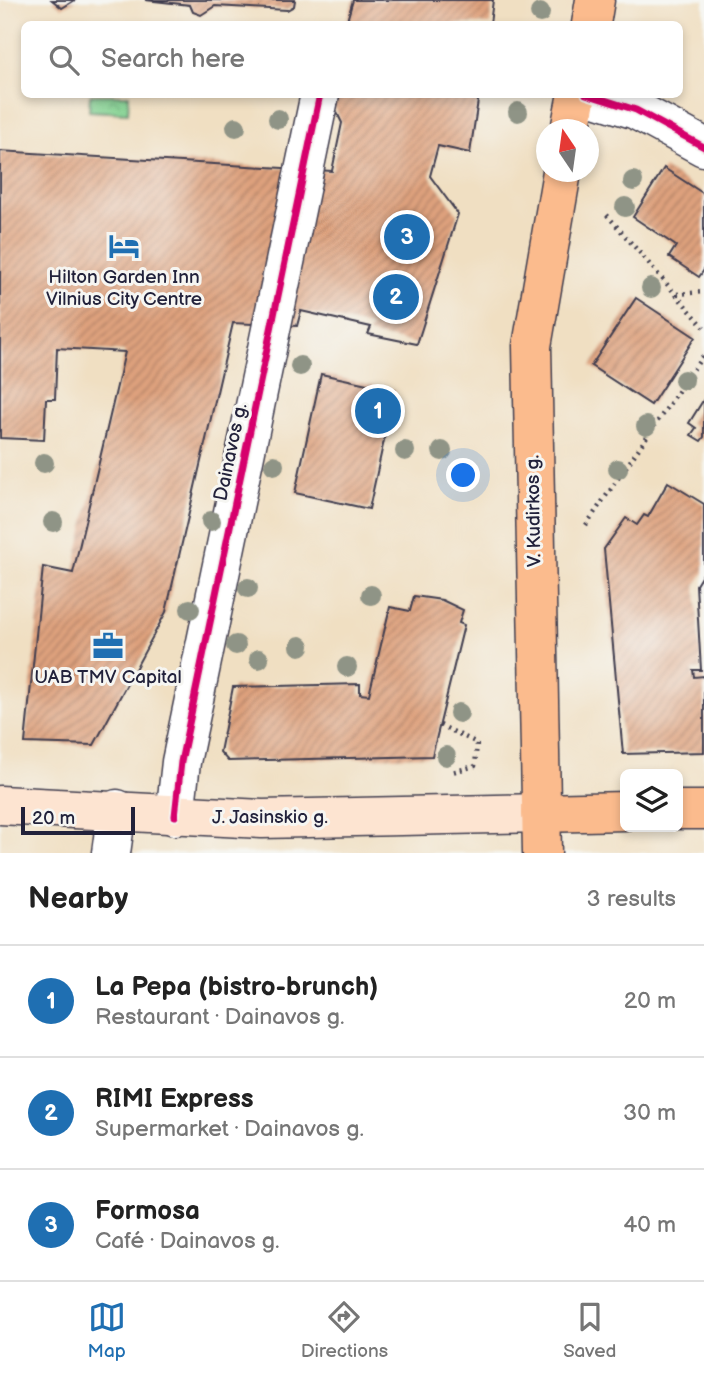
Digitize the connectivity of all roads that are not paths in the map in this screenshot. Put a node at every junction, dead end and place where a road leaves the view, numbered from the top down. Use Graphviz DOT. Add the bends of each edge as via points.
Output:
graph roads {
  1 [pos="595,0"];
  2 [pos="591,21"];
  3 [pos="319,98"];
  4 [pos="576,98"];
  5 [pos="598,98"];
  6 [pos="572,119"];
  7 [pos="704,147"];
  8 [pos="560,182"];
  9 [pos="0,805"];
  10 [pos="117,809"];
  11 [pos="683,810"];
  12 [pos="704,810"];
  13 [pos="620,811"];
  14 [pos="541,813"];
  15 [pos="175,816"];
  16 [pos="111,853"];
  17 [pos="542,853"];
  1 -- 2 [label="main road"];
  3 -- 15 [label="street, Dainavos g." via="181,762"];
  4 -- 6 [label="main road"];
  5 -- 7 [label="street" via="636,110"];
  8 -- 14 [label="main road, V. Kudirkos g." via="532,346"];
  9 -- 10 [label="main road, J. Jasinskio g."];
  10 -- 15 [label="main road, J. Jasinskio g."];
  10 -- 16 [label="street"];
  11 -- 12 [label="main road"];
  13 -- 14 [label="main road"];
  14 -- 15 [label="main road, J. Jasinskio g." via="262,819"];
  14 -- 17 [label="main road, V. Kudirkos g."];
}
